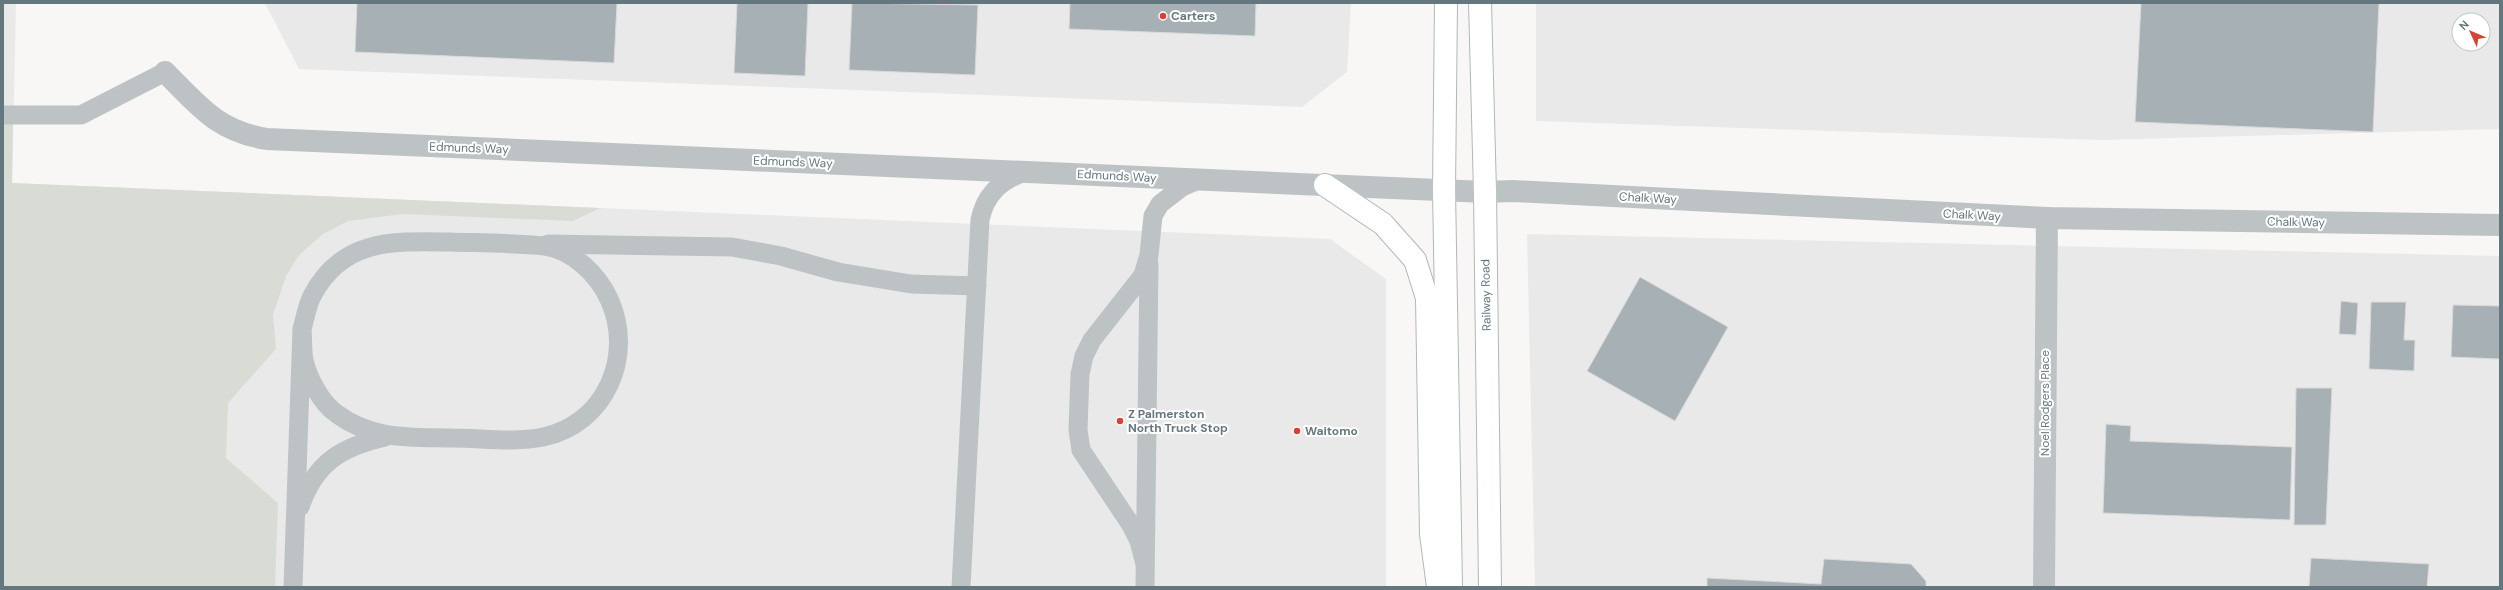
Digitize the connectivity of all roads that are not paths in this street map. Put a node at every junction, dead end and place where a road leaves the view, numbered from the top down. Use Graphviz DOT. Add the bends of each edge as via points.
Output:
graph roads {
  1 [pos="1446,3"];
  2 [pos="1480,3"];
  3 [pos="165,72"];
  4 [pos="3,115"];
  5 [pos="1027,172"];
  6 [pos="1198,180"];
  7 [pos="1325,185"];
  8 [pos="1444,190"];
  9 [pos="1485,192"];
  10 [pos="2047,218"];
  11 [pos="2500,225"];
  12 [pos="515,244"];
  13 [pos="1150,255"];
  14 [pos="977,286"];
  15 [pos="302,330"];
  16 [pos="391,436"];
  17 [pos="296,519"];
  18 [pos="1145,578"];
  19 [pos="293,587"];
  20 [pos="960,587"];
  21 [pos="1438,587"];
  22 [pos="1451,587"];
  23 [pos="1490,587"];
  24 [pos="2044,587"];
  1 -- 8 [label="main road"];
  2 -- 9 [label="main road, Railway Road"];
  3 -- 4 [label="lane" via="80,115"];
  3 -- 5 [label="street, Edmunds Way" via="218,122 235,132 267,139"];
  5 -- 6 [label="street, Edmunds Way"];
  5 -- 14 [label="lane" via="1010,177 998,186 982,209"];
  6 -- 7 [label="street, Edmunds Way"];
  6 -- 13 [label="lane" via="1182,187 1160,204 1153,216"];
  7 -- 8 [label="street, Edmunds Way"];
  7 -- 21 [label="main road" via="1383,224 1415,260 1427,298 1431,534"];
  8 -- 9 [label="street, Chalk Way"];
  8 -- 22 [label="main road"];
  9 -- 10 [label="street, Chalk Way" via="1513,191"];
  9 -- 23 [label="main road, Railway Road"];
  10 -- 11 [label="street, Chalk Way"];
  10 -- 24 [label="street, Noel Rodgers Place"];
  12 -- 14 [label="lane" via="732,247 781,256 838,272 911,284"];
  12 -- 15 [label="lane" via="393,241 360,250 332,269 312,297"];
  12 -- 16 [label="lane" via="549,247 561,252 579,261 603,285 617,316 620,350 612,380 596,406 572,426 543,437 513,439"];
  13 -- 18 [label="lane"];
  13 -- 18 [label="lane" via="1134,288 1092,340 1084,356 1080,374 1078,430 1081,450 1131,525 1139,542"];
  14 -- 20 [label="lane"];
  15 -- 16 [label="lane" via="304,360 316,389 335,413 360,429"];
  15 -- 17 [label="lane"];
  16 -- 17 [label="lane" via="357,443 328,461 307,487"];
  17 -- 19 [label="lane"];
}
